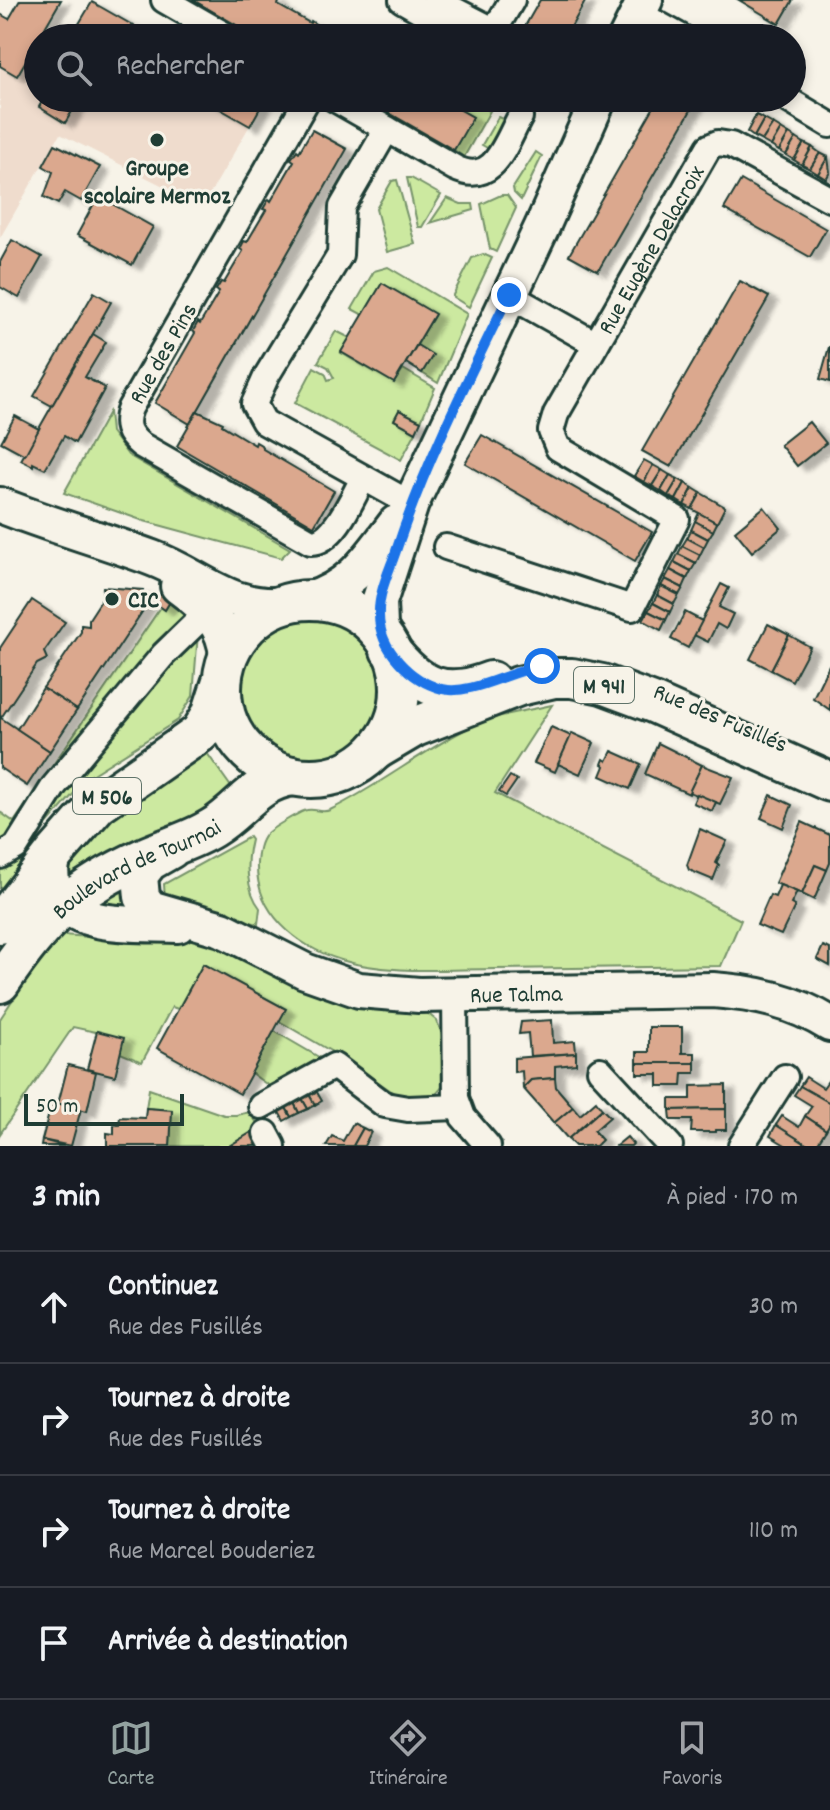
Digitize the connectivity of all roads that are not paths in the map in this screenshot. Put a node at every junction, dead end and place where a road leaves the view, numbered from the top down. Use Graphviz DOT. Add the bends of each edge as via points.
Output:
graph roads {
  1 [pos="164,0"];
  2 [pos="402,0"];
  3 [pos="435,0"];
  4 [pos="512,0"];
  5 [pos="206,24"];
  6 [pos="444,24"];
  7 [pos="475,24"];
  8 [pos="498,24"];
  9 [pos="806,111"];
  10 [pos="300,112"];
  11 [pos="357,112"];
  12 [pos="585,112"];
  13 [pos="520,117"];
  14 [pos="830,125"];
  15 [pos="387,129"];
  16 [pos="830,199"];
  17 [pos="509,295"];
  18 [pos="596,344"];
  19 [pos="363,478"];
  20 [pos="411,504"];
  21 [pos="0,505"];
  22 [pos="106,543"];
  23 [pos="446,547"];
  24 [pos="296,602"];
  25 [pos="199,620"];
  26 [pos="388,645"];
  27 [pos="224,671"];
  28 [pos="374,752"];
  29 [pos="830,764"];
  30 [pos="292,776"];
  31 [pos="830,782"];
  32 [pos="191,839"];
  33 [pos="55,853"];
  34 [pos="0,856"];
  35 [pos="63,904"];
  36 [pos="0,924"];
  37 [pos="211,926"];
  38 [pos="0,983"];
  39 [pos="455,995"];
  40 [pos="830,1024"];
  41 [pos="600,1070"];
  42 [pos="785,1077"];
  43 [pos="261,1106"];
  44 [pos="458,1107"];
  45 [pos="488,1146"];
  46 [pos="670,1146"];
  47 [pos="741,1146"];
  1 -- 5 [label="street"];
  2 -- 6 [label="street"];
  3 -- 7 [label="street"];
  4 -- 8 [label="street"];
  9 -- 14 [label="street"];
  10 -- 19 [label="street, Rue des Pins" via="130,408 126,425 141,445 311,542 331,534"];
  11 -- 15 [label="street"];
  12 -- 17 [label="main road"];
  13 -- 15 [label="street" via="495,164 471,174"];
  15 -- 19 [label="street" via="342,207 340,255 254,404 264,422"];
  16 -- 18 [label="street, Rue Eugène Delacroix" via="727,143 709,147"];
  17 -- 18 [label="street, Rue Eugène Delacroix"];
  17 -- 20 [label="main road"];
  18 -- 23 [label="street, Rue Eugène Delacroix" via="556,414 554,440 565,453 677,519 632,608"];
  19 -- 20 [label="street"];
  20 -- 24 [label="main road" via="347,582"];
  20 -- 26 [label="main road" via="379,602"];
  21 -- 22 [label="main road"];
  22 -- 24 [label="main road" via="157,560 233,600 262,606"];
  22 -- 27 [label="main road" via="151,567 205,608 223,632"];
  24 -- 26 [label="main road" via="352,610"];
  24 -- 27 [label="main road" via="267,612 246,628"];
  25 -- 34 [label="street" via="54,786 16,847"];
  26 -- 28 [label="main road" via="398,670 399,704"];
  26 -- 29 [label="main road, Rue des Fusillés / M 941" via="412,674 445,690 475,687 542,666 605,671"];
  27 -- 30 [label="main road" via="224,710 237,740 261,763"];
  27 -- 33 [label="main road, Boulevard de Tournai / M 506" via="200,733 109,794"];
  28 -- 30 [label="main road" via="336,775"];
  28 -- 31 [label="main road, Rue des Fusillés / M 941" via="415,727 519,686 572,678 653,703"];
  30 -- 32 [label="main road, Boulevard de Tournai" via="262,786 221,823"];
  32 -- 35 [label="main road, Boulevard de Tournai" via="124,867"];
  32 -- 37 [label="main road, Rue Talma" via="146,866 139,888 150,908"];
  33 -- 35 [label="main road" via="51,875"];
  33 -- 36 [label="main road, Boulevard de Tournai / M 506"];
  35 -- 37 [label="main road, Rue Talma" via="89,919"];
  35 -- 38 [label="main road, Boulevard de Tournai"];
  37 -- 39 [label="main road, Rue Talma" via="359,990"];
  39 -- 40 [label="main road, Rue Talma" via="739,992 784,1002"];
  39 -- 44 [label="street"];
  41 -- 46 [label="street"];
  42 -- 47 [label="street"];
  43 -- 44 [label="street" via="334,1066 385,1105"];
  44 -- 45 [label="street"];
}
